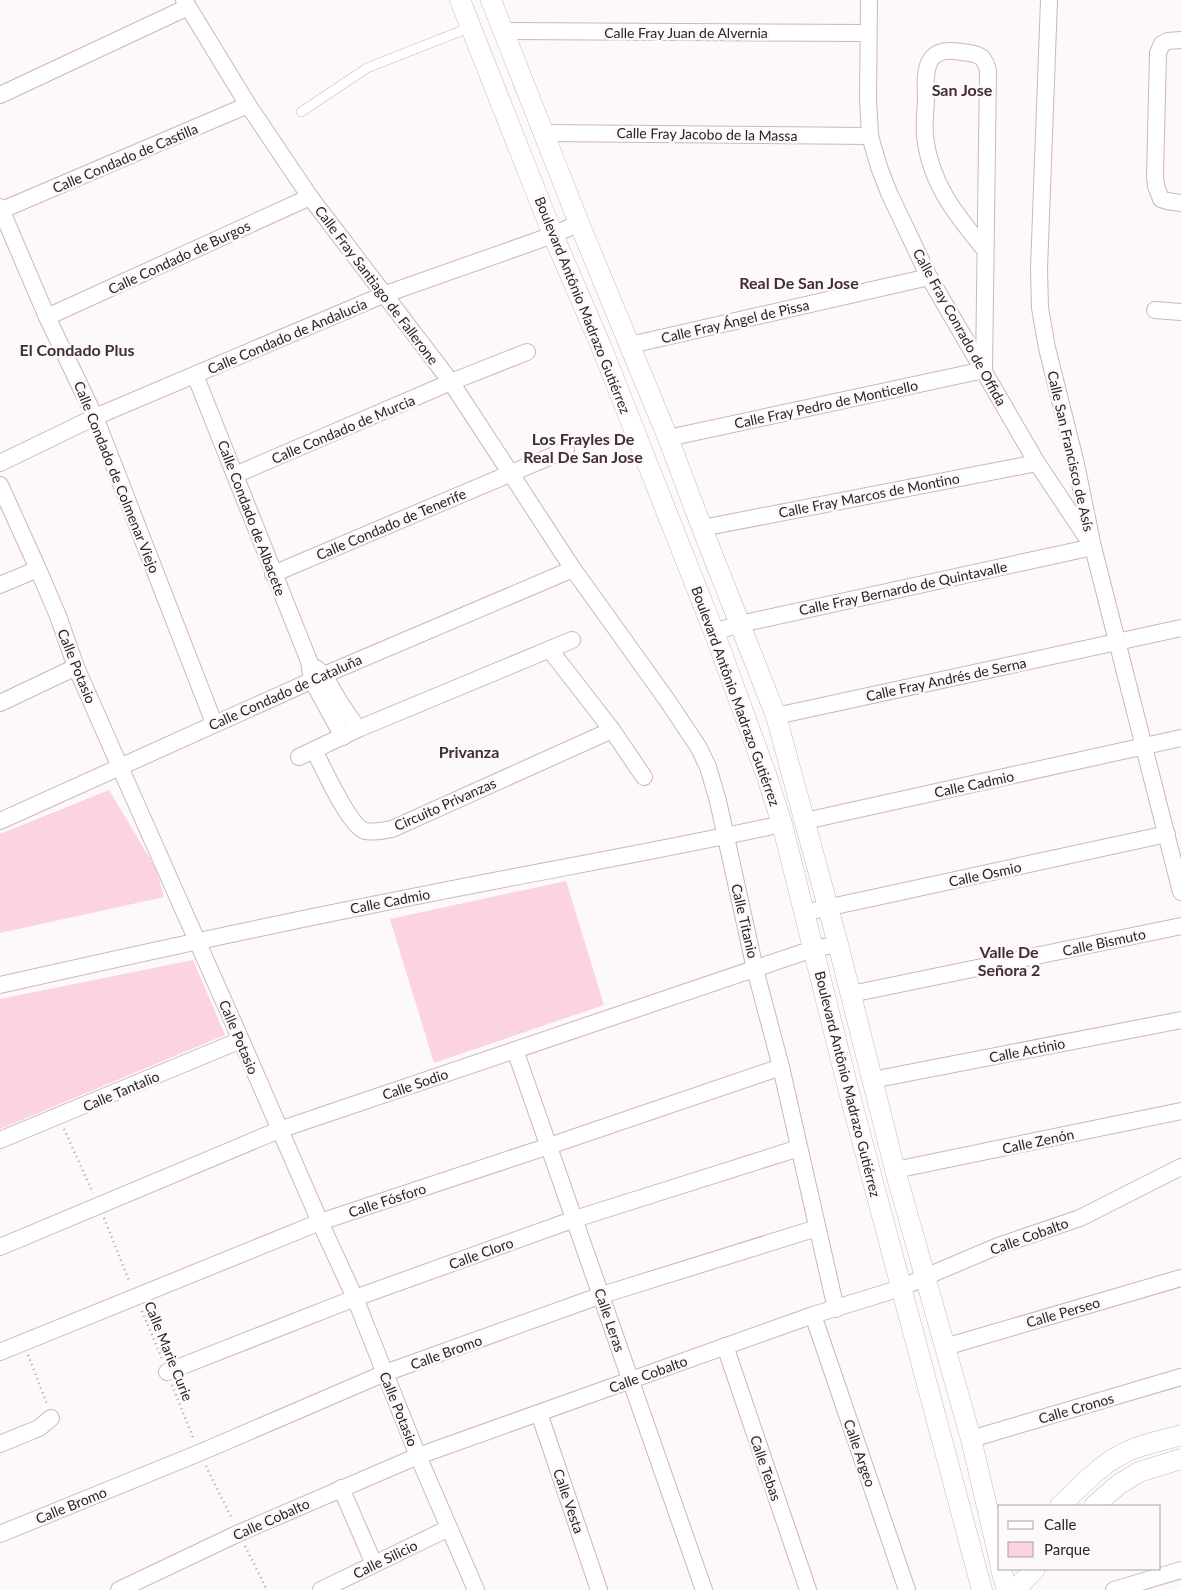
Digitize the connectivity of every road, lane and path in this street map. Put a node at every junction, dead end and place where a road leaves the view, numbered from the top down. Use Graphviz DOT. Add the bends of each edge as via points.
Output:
graph roads {
  1 [pos="460,0"];
  2 [pos="491,0"];
  3 [pos="869,0"];
  4 [pos="1050,0"];
  5 [pos="186,4"];
  6 [pos="471,27"];
  7 [pos="503,31"];
  8 [pos="868,33"];
  9 [pos="1181,40"];
  10 [pos="0,95"];
  11 [pos="248,105"];
  12 [pos="301,112"];
  13 [pos="543,132"];
  14 [pos="870,136"];
  15 [pos="310,197"];
  16 [pos="1181,202"];
  17 [pos="1,208"];
  18 [pos="579,223"];
  19 [pos="553,234"];
  20 [pos="985,250"];
  21 [pos="929,277"];
  22 [pos="383,295"];
  23 [pos="1155,310"];
  24 [pos="1181,312"];
  25 [pos="48,317"];
  26 [pos="630,345"];
  27 [pos="526,352"];
  28 [pos="984,370"];
  29 [pos="195,375"];
  30 [pos="451,382"];
  31 [pos="95,417"];
  32 [pos="668,438"];
  33 [pos="566,450"];
  34 [pos="0,463"];
  35 [pos="1037,463"];
  36 [pos="510,474"];
  37 [pos="235,475"];
  38 [pos="0,485"];
  39 [pos="702,528"];
  40 [pos="1093,546"];
  41 [pos="38,569"];
  42 [pos="573,569"];
  43 [pos="273,574"];
  44 [pos="0,585"];
  45 [pos="740,624"];
  46 [pos="1181,628"];
  47 [pos="714,632"];
  48 [pos="572,640"];
  49 [pos="1117,642"];
  50 [pos="550,650"];
  51 [pos="76,668"];
  52 [pos="318,677"];
  53 [pos="0,703"];
  54 [pos="776,716"];
  55 [pos="214,723"];
  56 [pos="358,729"];
  57 [pos="612,730"];
  58 [pos="342,737"];
  59 [pos="1181,738"];
  60 [pos="1144,747"];
  61 [pos="314,750"];
  62 [pos="299,757"];
  63 [pos="120,767"];
  64 [pos="644,777"];
  65 [pos="0,821"];
  66 [pos="805,822"];
  67 [pos="782,824"];
  68 [pos="1167,834"];
  69 [pos="726,836"];
  70 [pos="1181,892"];
  71 [pos="827,908"];
  72 [pos="803,913"];
  73 [pos="1181,926"];
  74 [pos="197,941"];
  75 [pos="838,944"];
  76 [pos="813,949"];
  77 [pos="755,969"];
  78 [pos="0,984"];
  79 [pos="851,994"];
  80 [pos="1181,1020"];
  81 [pos="241,1040"];
  82 [pos="515,1050"];
  83 [pos="781,1067"];
  84 [pos="872,1080"];
  85 [pos="1181,1111"];
  86 [pos="59,1116"];
  87 [pos="279,1130"];
  88 [pos="0,1140"];
  89 [pos="549,1146"];
  90 [pos="799,1148"];
  91 [pos="1181,1167"];
  92 [pos="895,1170"];
  93 [pos="98,1206"];
  94 [pos="575,1219"];
  95 [pos="320,1222"];
  96 [pos="817,1228"];
  97 [pos="0,1247"];
  98 [pos="924,1277"];
  99 [pos="1181,1278"];
  100 [pos="901,1288"];
  101 [pos="602,1295"];
  102 [pos="136,1297"];
  103 [pos="355,1298"];
  104 [pos="836,1309"];
  105 [pos="813,1315"];
  106 [pos="22,1342"];
  107 [pos="725,1346"];
  108 [pos="946,1347"];
  109 [pos="0,1352"];
  110 [pos="167,1372"];
  111 [pos="384,1374"];
  112 [pos="1181,1377"];
  113 [pos="631,1381"];
  114 [pos="539,1413"];
  115 [pos="51,1418"];
  116 [pos="1181,1435"];
  117 [pos="971,1439"];
  118 [pos="0,1444"];
  119 [pos="199,1453"];
  120 [pos="418,1456"];
  121 [pos="1181,1459"];
  122 [pos="341,1488"];
  123 [pos="1061,1505"];
  124 [pos="1095,1505"];
  125 [pos="449,1528"];
  126 [pos="239,1533"];
  127 [pos="0,1534"];
  128 [pos="998,1554"];
  129 [pos="374,1564"];
  130 [pos="999,1570"];
  131 [pos="1002,1570"];
  132 [pos="1034,1570"];
  133 [pos="1181,1570"];
  134 [pos="980,1589"];
  135 [pos="119,1590"];
  136 [pos="267,1590"];
  137 [pos="321,1590"];
  138 [pos="476,1590"];
  139 [pos="599,1590"];
  140 [pos="704,1590"];
  141 [pos="808,1590"];
  142 [pos="907,1590"];
  143 [pos="1007,1590"];
  144 [pos="1016,1590"];
  145 [pos="1114,1590"];
  1 -- 6 [label="street, Boulevard Antônio Madrazo Gutiérrez"];
  2 -- 7 [label="street, Boulevard Antônio Madrazo Gutiérrez"];
  3 -- 8 [label="street, Calle Fray Conrado de Offida"];
  4 -- 40 [label="street, Calle San Francisco de Asís" via="1040,308"];
  5 -- 10 [label="street"];
  5 -- 11 [label="street, Calle Fray Santiago de Fallerone"];
  6 -- 12 [label="lane" via="367,68"];
  6 -- 19 [label="street, Boulevard Antônio Madrazo Gutiérrez"];
  7 -- 8 [label="street, Calle Fray Juan de Alvernia"];
  7 -- 13 [label="street, Boulevard Antônio Madrazo Gutiérrez"];
  8 -- 14 [label="street, Calle Fray Conrado de Offida"];
  9 -- 16 [label="street" via="1162,44 1158,53 1155,176 1161,199"];
  11 -- 15 [label="street, Calle Fray Santiago de Fallerone"];
  11 -- 17 [label="street, Calle Condado de Castilla"];
  13 -- 14 [label="street, Calle Fray Jacobo de la Massa"];
  13 -- 18 [label="street, Boulevard Antônio Madrazo Gutiérrez"];
  14 -- 21 [label="street, Calle Fray Conrado de Offida" via="889,193"];
  15 -- 22 [label="street, Calle Fray Santiago de Fallerone"];
  15 -- 25 [label="street, Calle Condado de Burgos"];
  17 -- 25 [label="street, Calle Condado de Colmenar Viejo"];
  18 -- 19 [label="street, Calle Condado de Andalucía"];
  18 -- 26 [label="street, Boulevard Antônio Madrazo Gutiérrez"];
  19 -- 22 [label="street, Calle Condado de Andalucía"];
  19 -- 47 [label="street, Boulevard Antônio Madrazo Gutiérrez"];
  20 -- 20 [label="street" via="988,70 975,53 951,50 934,55 928,64 927,148 941,190"];
  20 -- 28 [label="street"];
  21 -- 26 [label="street, Calle Fray Ángel de Pissa"];
  21 -- 28 [label="street, Calle Fray Conrado de Offida"];
  22 -- 29 [label="street, Calle Condado de Andalucía"];
  22 -- 30 [label="street, Calle Fray Santiago de Fallerone"];
  23 -- 24 [label="street"];
  25 -- 31 [label="street, Calle Condado de Colmenar Viejo"];
  26 -- 32 [label="street, Boulevard Antônio Madrazo Gutiérrez"];
  27 -- 30 [label="street, Calle Condado de Murcia"];
  28 -- 32 [label="street, Calle Fray Pedro de Monticello"];
  28 -- 35 [label="street, Calle Fray Conrado de Offida"];
  29 -- 31 [label="street, Calle Condado de Andalucía"];
  29 -- 37 [label="street, Calle Condado de Albacete"];
  30 -- 36 [label="street, Calle Fray Santiago de Fallerone"];
  30 -- 37 [label="street, Calle Condado de Murcia"];
  31 -- 34 [label="street, Calle Condado de Andalucía"];
  31 -- 55 [label="street, Calle Condado de Colmenar Viejo"];
  32 -- 39 [label="street, Boulevard Antônio Madrazo Gutiérrez"];
  33 -- 36 [label="street, Calle Condado de Tenerife"];
  35 -- 39 [label="street, Calle Fray Marcos de Montino"];
  35 -- 40 [label="street, Calle Fray Conrado de Offida"];
  36 -- 42 [label="street, Calle Fray Santiago de Fallerone"];
  36 -- 43 [label="street, Calle Condado de Tenerife"];
  37 -- 43 [label="street, Calle Condado de Albacete"];
  38 -- 41 [label="street, Calle Potasio"];
  39 -- 45 [label="street, Boulevard Antônio Madrazo Gutiérrez"];
  40 -- 45 [label="street, Calle Fray Bernardo de Quintavalle"];
  40 -- 49 [label="street, Calle San Francisco de Asís"];
  41 -- 44 [label="street"];
  41 -- 51 [label="street, Calle Potasio"];
  42 -- 52 [label="street, Calle Condado de Cataluña"];
  42 -- 69 [label="street, Calle Titanio" via="699,748 708,767"];
  43 -- 52 [label="street, Calle Condado de Albacete" via="308,662"];
  45 -- 47 [label="street, Calle Fray Bernardo de Quintavalle"];
  45 -- 54 [label="street, Boulevard Antônio Madrazo Gutiérrez"];
  46 -- 49 [label="street, Calle Fray Andrés de Serna"];
  47 -- 67 [label="street, Boulevard Antônio Madrazo Gutiérrez" via="754,736"];
  48 -- 50 [label="street"];
  49 -- 54 [label="street, Calle Fray Andrés de Serna"];
  49 -- 60 [label="street, Calle San Francisco de Asís"];
  50 -- 56 [label="street"];
  50 -- 57 [label="street"];
  51 -- 53 [label="street"];
  51 -- 63 [label="street, Calle Potasio"];
  52 -- 55 [label="street, Calle Condado de Cataluña"];
  52 -- 56 [label="street"];
  52 -- 58 [label="street"];
  54 -- 66 [label="street, Boulevard Antônio Madrazo Gutiérrez"];
  55 -- 63 [label="street, Calle Condado de Cataluña"];
  56 -- 58 [label="street"];
  57 -- 61 [label="street, Circuito Privanzas" via="392,828 372,832 364,831 353,821"];
  57 -- 64 [label="street"];
  58 -- 61 [label="street"];
  59 -- 60 [label="street, Calle Cadmio"];
  60 -- 66 [label="street, Calle Cadmio"];
  60 -- 68 [label="street, Calle San Francisco de Asís"];
  61 -- 62 [label="street"];
  63 -- 65 [label="street, Calle Condado de Cataluña"];
  63 -- 74 [label="street, Calle Potasio"];
  66 -- 71 [label="street, Boulevard Antônio Madrazo Gutiérrez"];
  67 -- 69 [label="street, Calle Cadmio"];
  67 -- 72 [label="street, Boulevard Antônio Madrazo Gutiérrez"];
  68 -- 70 [label="street, Calle San Francisco de Asís"];
  68 -- 71 [label="street, Calle Osmio"];
  69 -- 74 [label="street, Calle Cadmio"];
  69 -- 77 [label="street, Calle Titanio"];
  71 -- 72 [label="street, Calle Osmio"];
  71 -- 75 [label="street, Boulevard Antônio Madrazo Gutiérrez"];
  72 -- 76 [label="street, Boulevard Antônio Madrazo Gutiérrez"];
  73 -- 79 [label="street, Calle Bismuto"];
  74 -- 78 [label="street, Calle Cadmio"];
  74 -- 81 [label="street, Calle Potasio"];
  75 -- 76 [label="street, Calle Sodio"];
  75 -- 79 [label="street, Boulevard Antônio Madrazo Gutiérrez"];
  76 -- 77 [label="street, Calle Sodio"];
  76 -- 100 [label="street, Boulevard Antônio Madrazo Gutiérrez"];
  77 -- 82 [label="street, Calle Sodio"];
  77 -- 83 [label="street, Calle Titanio"];
  79 -- 84 [label="street, Boulevard Antônio Madrazo Gutiérrez"];
  80 -- 84 [label="street, Calle Actinio"];
  81 -- 86 [label="street, Calle Tantalio"];
  81 -- 87 [label="street, Calle Potasio"];
  82 -- 87 [label="street, Calle Sodio"];
  82 -- 89 [label="street, Calle Leras"];
  83 -- 89 [label="street, Calle Fósforo"];
  83 -- 90 [label="street, Calle Titanio"];
  84 -- 92 [label="street, Boulevard Antônio Madrazo Gutiérrez"];
  85 -- 92 [label="street, Calle Zenón"];
  86 -- 88 [label="street, Calle Tantalio"];
  86 -- 93 [label="path, Calle Marie Curie"];
  87 -- 93 [label="street, Calle Sodio"];
  87 -- 95 [label="street, Calle Potasio"];
  89 -- 94 [label="street, Calle Leras"];
  89 -- 95 [label="street, Calle Fósforo"];
  90 -- 94 [label="street, Calle Cloro"];
  90 -- 96 [label="street, Calle Titanio"];
  91 -- 98 [label="street, Calle Cobalto" via="1080,1218 998,1246"];
  92 -- 98 [label="street, Boulevard Antônio Madrazo Gutiérrez"];
  93 -- 97 [label="street, Calle Sodio"];
  93 -- 102 [label="path, Calle Marie Curie"];
  94 -- 101 [label="street, Calle Leras"];
  94 -- 103 [label="street, Calle Cloro"];
  95 -- 102 [label="street, Calle Fósforo"];
  95 -- 103 [label="street, Calle Potasio"];
  96 -- 101 [label="street, Calle Bromo"];
  96 -- 104 [label="street, Calle Titanio"];
  98 -- 100 [label="street, Calle Cobalto"];
  98 -- 108 [label="street, Boulevard Antônio Madrazo Gutiérrez"];
  99 -- 108 [label="street, Calle Perseo"];
  100 -- 104 [label="street, Calle Cobalto"];
  100 -- 134 [label="street, Boulevard Antônio Madrazo Gutiérrez"];
  101 -- 111 [label="street, Calle Bromo"];
  101 -- 113 [label="street, Calle Leras"];
  102 -- 106 [label="street, Calle Fósforo"];
  102 -- 110 [label="path, Calle Marie Curie"];
  103 -- 110 [label="street, Calle Cloro"];
  103 -- 111 [label="street, Calle Potasio"];
  104 -- 105 [label="street, Calle Cobalto"];
  105 -- 107 [label="street, Calle Cobalto"];
  105 -- 142 [label="street, Calle Argeo"];
  106 -- 109 [label="street, Calle Fósforo"];
  106 -- 115 [label="path"];
  107 -- 113 [label="street, Calle Cobalto"];
  107 -- 141 [label="street, Calle Tebas"];
  108 -- 117 [label="street, Boulevard Antônio Madrazo Gutiérrez"];
  110 -- 119 [label="path, Calle Marie Curie"];
  111 -- 119 [label="street, Calle Bromo"];
  111 -- 120 [label="street, Calle Potasio"];
  112 -- 117 [label="street, Calle Cronos"];
  113 -- 114 [label="street, Calle Cobalto"];
  113 -- 140 [label="street, Calle Leras"];
  114 -- 120 [label="street, Calle Cobalto"];
  114 -- 139 [label="street, Calle Vesta"];
  115 -- 118 [label="street" via="39,1428"];
  116 -- 123 [label="street" via="1132,1450 1110,1461"];
  117 -- 128 [label="street, Boulevard Antônio Madrazo Gutiérrez"];
  119 -- 126 [label="path, Calle Marie Curie"];
  119 -- 127 [label="street, Calle Bromo"];
  120 -- 122 [label="street, Calle Cobalto"];
  120 -- 125 [label="street, Calle Potasio"];
  121 -- 124 [label="street" via="1139,1472"];
  122 -- 126 [label="street, Calle Cobalto"];
  122 -- 129 [label="street"];
  125 -- 129 [label="street, Calle Silicio"];
  125 -- 138 [label="street, Calle Potasio"];
  126 -- 135 [label="street, Calle Cobalto"];
  126 -- 136 [label="path, Calle Marie Curie"];
  129 -- 137 [label="street, Calle Silicio"];
  130 -- 134 [label="street"];
  131 -- 143 [label="street"];
  132 -- 144 [label="street"];
  133 -- 145 [label="street"];
}
